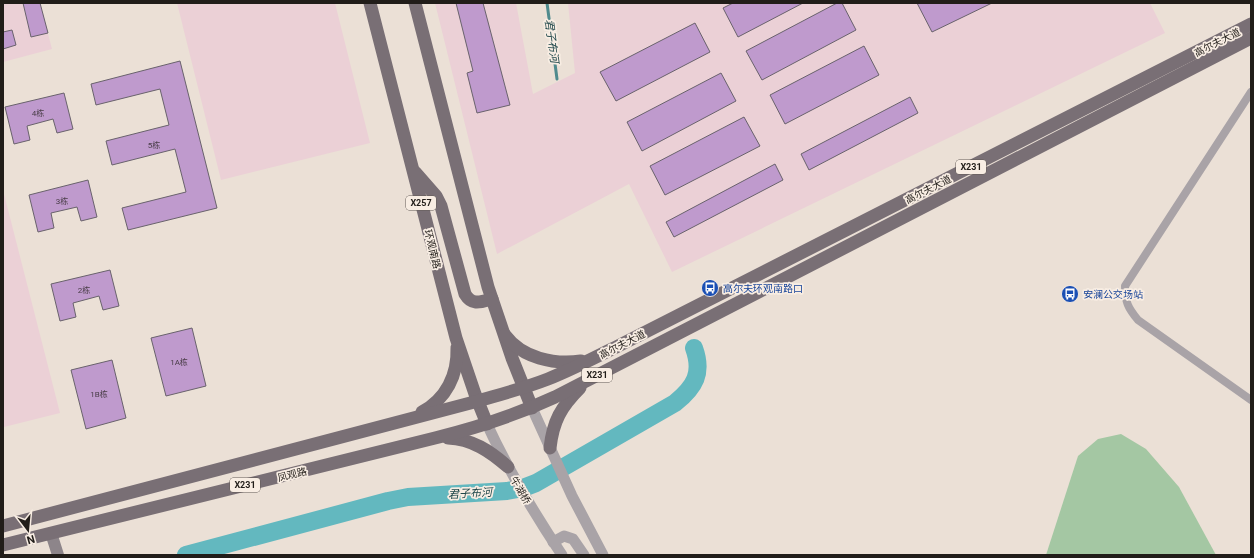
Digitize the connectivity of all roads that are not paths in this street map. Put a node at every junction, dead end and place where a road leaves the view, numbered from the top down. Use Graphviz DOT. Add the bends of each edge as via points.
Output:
graph roads {
  1 [pos="370,3"];
  2 [pos="415,3"];
  3 [pos="1251,24"];
  4 [pos="1251,38"];
  5 [pos="1251,92"];
  6 [pos="413,170"];
  7 [pos="492,299"];
  8 [pos="501,330"];
  9 [pos="456,338"];
  10 [pos="591,360"];
  11 [pos="600,374"];
  12 [pos="524,388"];
  13 [pos="1251,400"];
  14 [pos="478,401"];
  15 [pos="532,408"];
  16 [pos="404,420"];
  17 [pos="487,424"];
  18 [pos="435,438"];
  19 [pos="550,448"];
  20 [pos="508,467"];
  21 [pos="3,526"];
  22 [pos="51,533"];
  23 [pos="553,542"];
  24 [pos="3,545"];
  25 [pos="58,555"];
  26 [pos="562,555"];
  27 [pos="584,555"];
  28 [pos="603,555"];
  1 -- 6 [label="main road, 环观南路 / X257"];
  2 -- 7 [label="main road"];
  3 -- 10 [label="main road, 高尔夫大道 / X231"];
  4 -- 11 [label="main road, 高尔夫大道 / X231"];
  5 -- 13 [label="street" via="1125,286 1129,308 1138,320"];
  6 -- 7 [label="main road" via="436,196 441,206 468,300 479,303"];
  6 -- 9 [label="main road, 环观南路 / X257"];
  7 -- 8 [label="main road"];
  8 -- 10 [label="main road" via="517,348 539,358 565,363"];
  8 -- 12 [label="main road"];
  9 -- 14 [label="main road, 环观南路 / X257"];
  9 -- 16 [label="main road" via="455,371 445,393 426,410"];
  10 -- 12 [label="main road, 高尔夫大道 / X231"];
  11 -- 15 [label="main road, 高尔夫大道 / X231"];
  11 -- 19 [label="main road" via="584,384 561,409"];
  12 -- 14 [label="main road, X231"];
  12 -- 15 [label="main road"];
  14 -- 16 [label="main road, X231"];
  14 -- 17 [label="main road, 环观南路 / X257"];
  15 -- 17 [label="main road, 凤观路 / X231"];
  15 -- 19 [label="street"];
  16 -- 21 [label="main road, X231"];
  17 -- 18 [label="main road, 凤观路 / X231"];
  17 -- 20 [label="street, 环观南路"];
  18 -- 20 [label="main road" via="464,440 476,444"];
  18 -- 22 [label="main road, 凤观路 / X231"];
  19 -- 28 [label="street"];
  20 -- 23 [label="street, 牛湖桥"];
  22 -- 24 [label="main road, 凤观路 / X231"];
  22 -- 25 [label="main road"];
  23 -- 26 [label="street"];
  23 -- 27 [label="street" via="564,536 573,539"];
}
